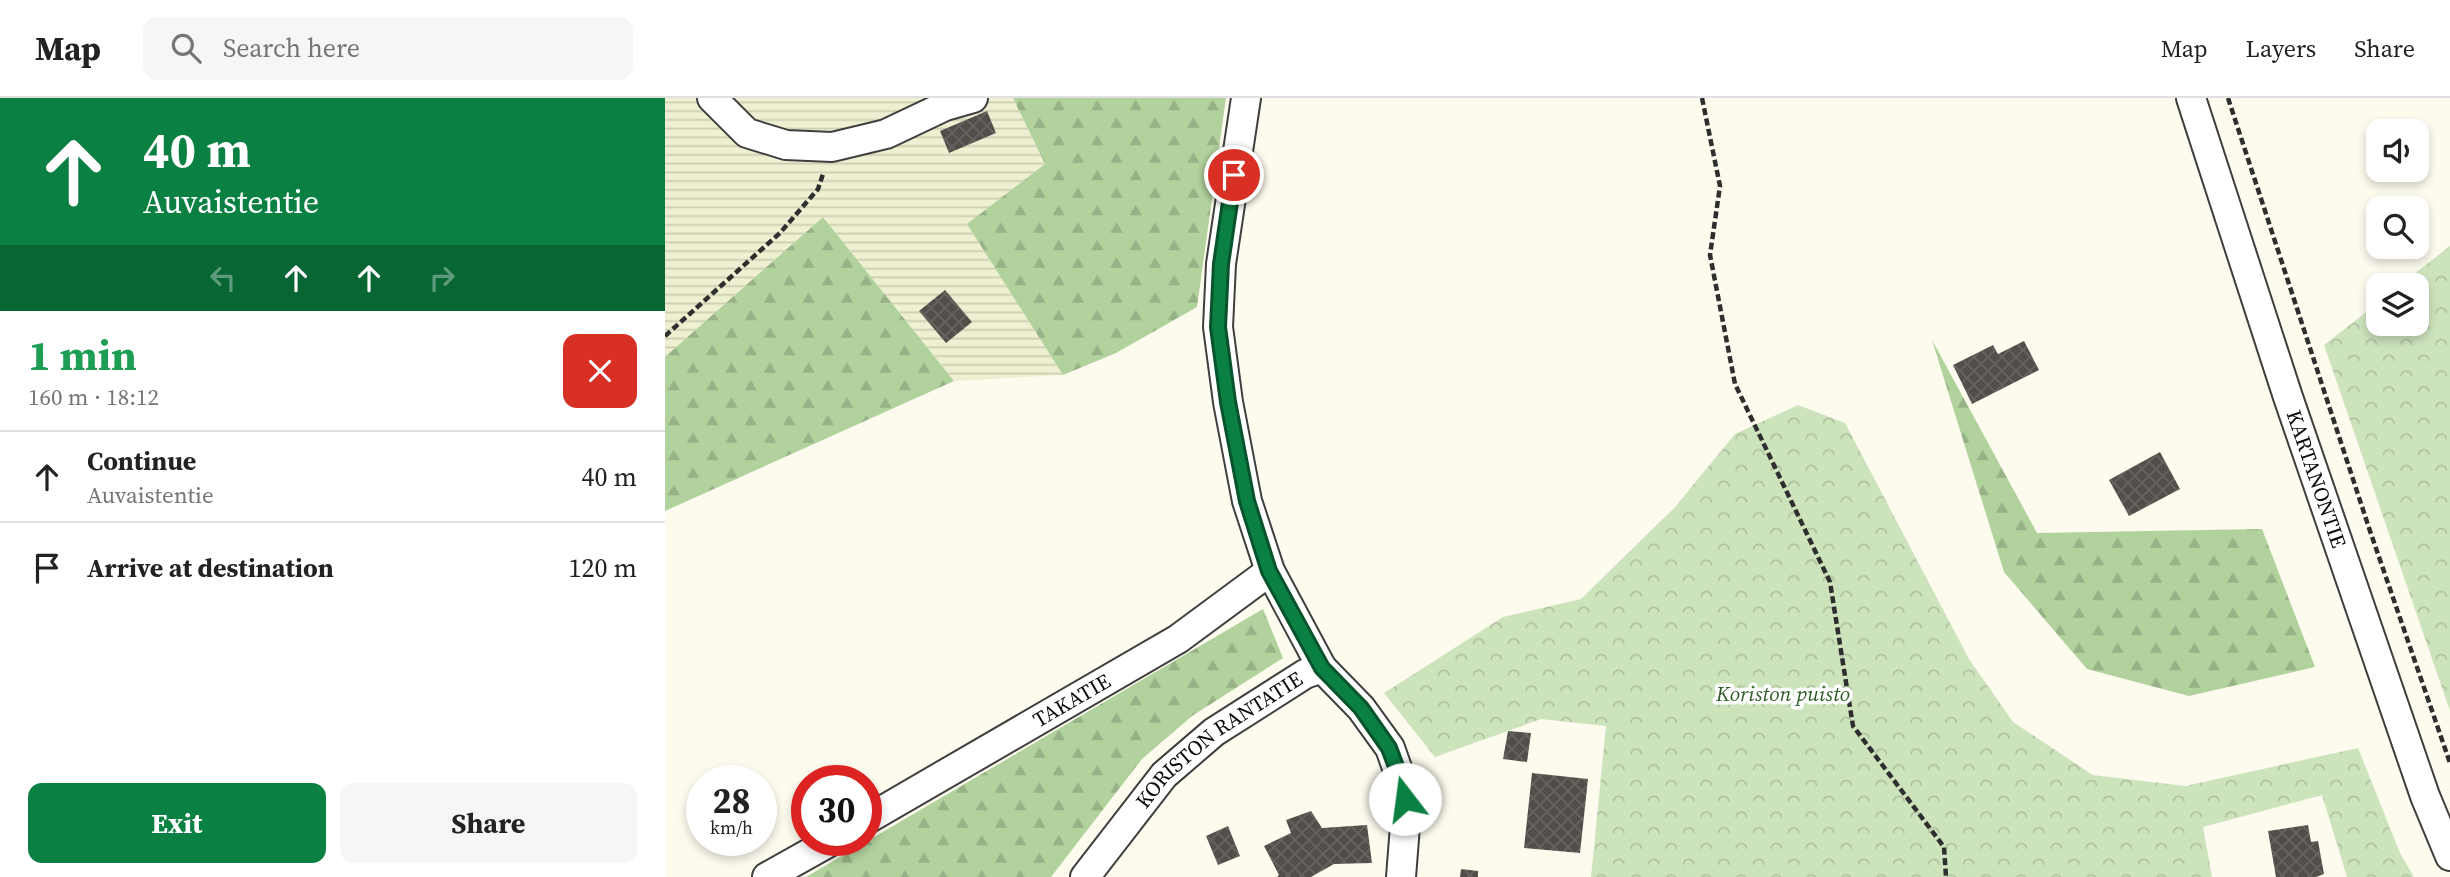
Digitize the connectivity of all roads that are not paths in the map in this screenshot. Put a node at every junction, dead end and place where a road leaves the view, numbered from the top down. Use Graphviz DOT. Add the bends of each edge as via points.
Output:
graph roads {
  1 [pos="712,98"];
  2 [pos="973,98"];
  3 [pos="1246,98"];
  4 [pos="2191,98"];
  5 [pos="1269,571"];
  6 [pos="1322,668"];
  7 [pos="882,811"];
  8 [pos="804,856"];
  9 [pos="2450,856"];
  10 [pos="767,877"];
  11 [pos="1085,877"];
  12 [pos="1401,877"];
  1 -- 2 [label="street" via="747,133 786,145 832,147 885,134"];
  3 -- 5 [label="street" via="1221,264 1218,327 1247,501"];
  4 -- 9 [label="street, KARTANONTIE" via="2306,449 2425,796"];
  5 -- 6 [label="street"];
  5 -- 7 [label="street, TAKATIE" via="1178,639"];
  6 -- 11 [label="street, KORISTON RANTATIE" via="1305,674 1214,732 1164,775"];
  6 -- 12 [label="street, KORISTON RANTATIE" via="1361,708 1394,760 1406,813"];
  8 -- 10 [label="street"];
}
